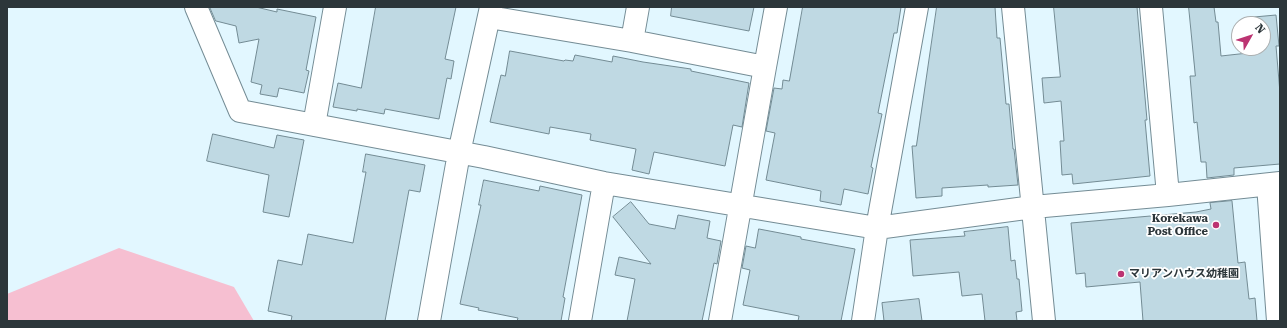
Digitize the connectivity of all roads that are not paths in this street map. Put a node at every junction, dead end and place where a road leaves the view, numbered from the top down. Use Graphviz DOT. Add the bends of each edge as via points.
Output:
graph roads {
  1 [pos="196,7"];
  2 [pos="335,7"];
  3 [pos="638,7"];
  4 [pos="776,7"];
  5 [pos="917,7"];
  6 [pos="1013,7"];
  7 [pos="1151,7"];
  8 [pos="490,12"];
  9 [pos="632,41"];
  10 [pos="764,67"];
  11 [pos="314,125"];
  12 [pos="459,153"];
  13 [pos="604,183"];
  14 [pos="1274,184"];
  15 [pos="1168,195"];
  16 [pos="741,206"];
  17 [pos="1033,207"];
  18 [pos="877,228"];
  19 [pos="429,321"];
  20 [pos="580,321"];
  21 [pos="720,321"];
  22 [pos="863,321"];
  23 [pos="1044,321"];
  24 [pos="1278,321"];
  1 -- 11 [label="street" via="240,111"];
  2 -- 11 [label="street"];
  3 -- 9 [label="street"];
  4 -- 10 [label="street"];
  5 -- 18 [label="street"];
  6 -- 17 [label="street"];
  7 -- 15 [label="street"];
  8 -- 9 [label="street"];
  8 -- 12 [label="street"];
  9 -- 10 [label="street"];
  10 -- 16 [label="street"];
  11 -- 12 [label="street"];
  12 -- 13 [label="street"];
  12 -- 19 [label="street"];
  13 -- 16 [label="street"];
  13 -- 20 [label="street"];
  14 -- 15 [label="street"];
  14 -- 24 [label="street"];
  15 -- 17 [label="street"];
  16 -- 18 [label="street"];
  16 -- 21 [label="street"];
  17 -- 18 [label="street"];
  17 -- 23 [label="street"];
  18 -- 22 [label="street"];
}
